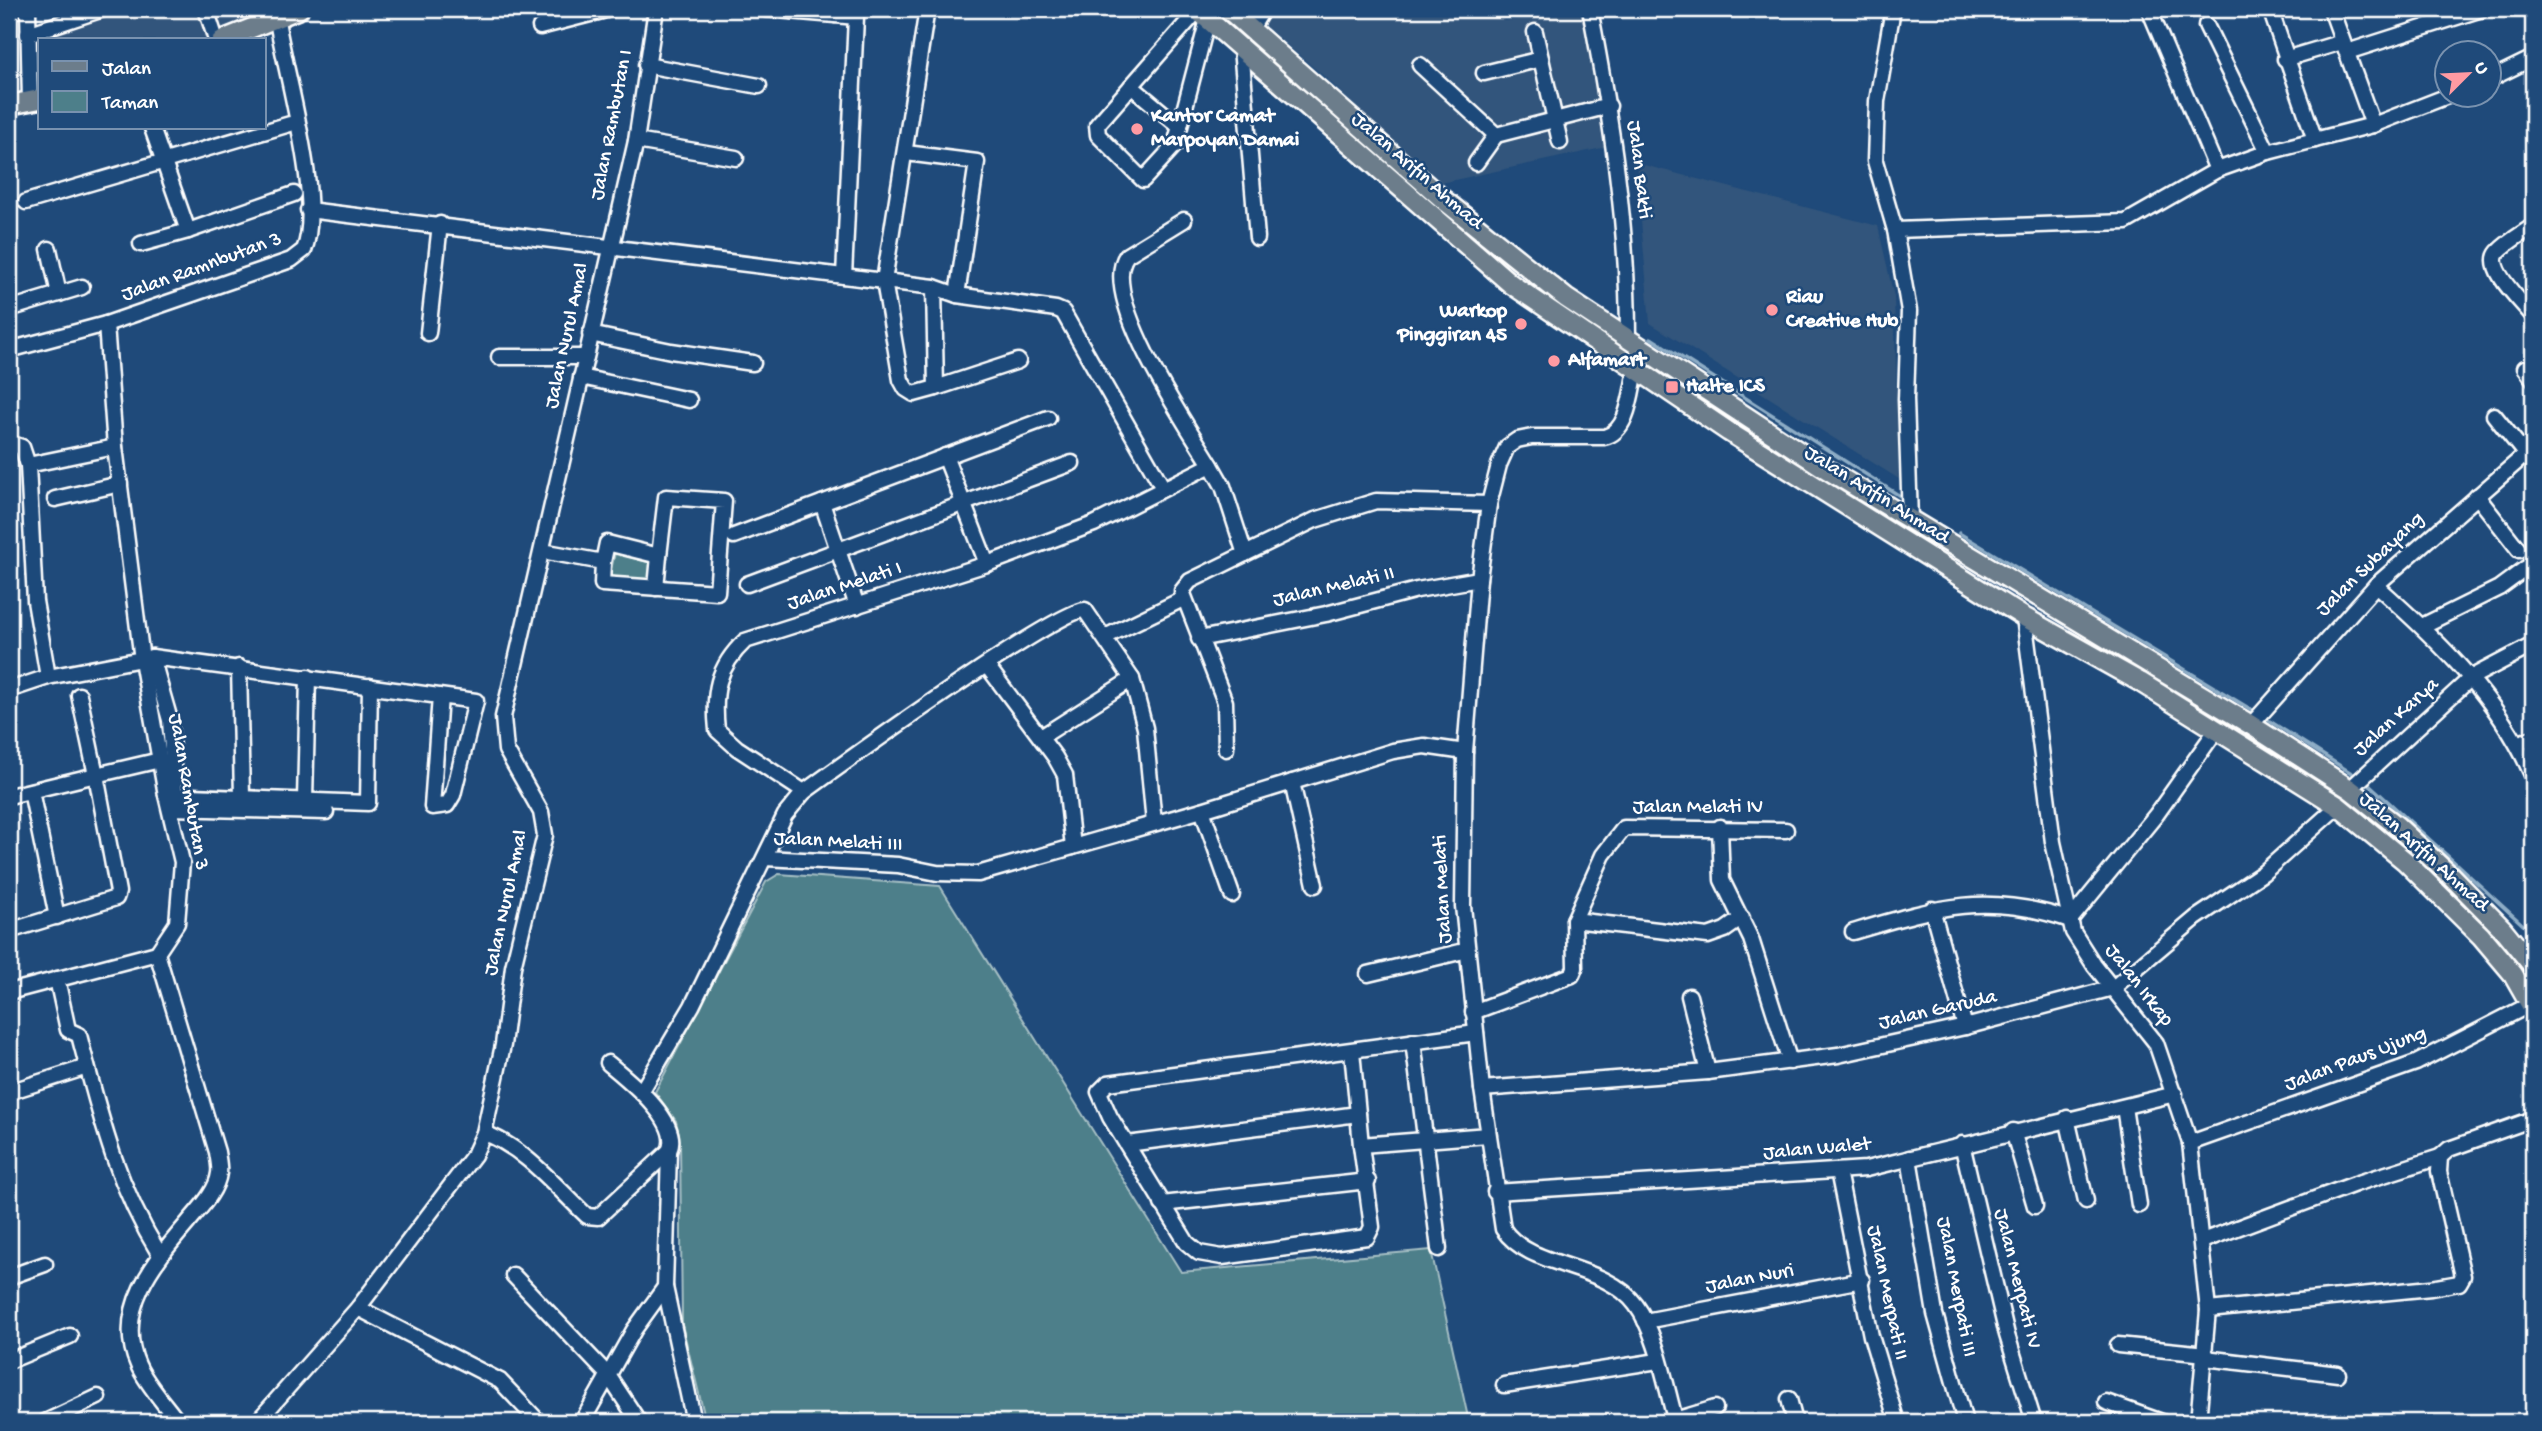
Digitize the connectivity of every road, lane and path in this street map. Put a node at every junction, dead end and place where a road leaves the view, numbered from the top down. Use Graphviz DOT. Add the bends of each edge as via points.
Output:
graph roads {
  1 [pos="28,9"];
  2 [pos="103,9"];
  3 [pos="206,9"];
  4 [pos="299,9"];
  5 [pos="610,9"];
  6 [pos="656,9"];
  7 [pos="765,9"];
  8 [pos="927,9"];
  9 [pos="1228,9"];
  10 [pos="1262,9"];
  11 [pos="1590,9"];
  12 [pos="1893,9"];
  13 [pos="2149,9"];
  14 [pos="2270,9"];
  15 [pos="2332,9"];
  16 [pos="2482,9"];
  17 [pos="835,12"];
  18 [pos="1201,13"];
  19 [pos="277,20"];
  20 [pos="2206,25"];
  21 [pos="540,27"];
  22 [pos="1251,29"];
  23 [pos="1535,32"];
  24 [pos="28,34"];
  25 [pos="215,38"];
  26 [pos="228,38"];
  27 [pos="2344,47"];
  28 [pos="1241,48"];
  29 [pos="2533,58"];
  30 [pos="2285,59"];
  31 [pos="1541,60"];
  32 [pos="646,65"];
  33 [pos="1420,65"];
  34 [pos="2504,72"];
  35 [pos="1484,74"];
  36 [pos="759,86"];
  37 [pos="1130,86"];
  38 [pos="35,101"];
  39 [pos="2434,101"];
  40 [pos="9,105"];
  41 [pos="1609,106"];
  42 [pos="1349,117"];
  43 [pos="1555,118"];
  44 [pos="290,124"];
  45 [pos="2373,125"];
  46 [pos="1180,127"];
  47 [pos="153,130"];
  48 [pos="1336,133"];
  49 [pos="1496,135"];
  50 [pos="2315,140"];
  51 [pos="636,141"];
  52 [pos="1560,142"];
  53 [pos="2268,152"];
  54 [pos="906,153"];
  55 [pos="736,158"];
  56 [pos="164,163"];
  57 [pos="1476,163"];
  58 [pos="2217,170"];
  59 [pos="294,194"];
  60 [pos="26,202"];
  61 [pos="308,210"];
  62 [pos="1184,220"];
  63 [pos="440,225"];
  64 [pos="2533,226"];
  65 [pos="1895,230"];
  66 [pos="188,231"];
  67 [pos="1257,238"];
  68 [pos="142,244"];
  69 [pos="609,248"];
  70 [pos="49,249"];
  71 [pos="844,276"];
  72 [pos="884,281"];
  73 [pos="82,287"];
  74 [pos="934,287"];
  75 [pos="59,294"];
  76 [pos="957,295"];
  77 [pos="9,309"];
  78 [pos="2531,310"];
  79 [pos="106,324"];
  80 [pos="428,334"];
  81 [pos="590,334"];
  82 [pos="1629,338"];
  83 [pos="9,350"];
  84 [pos="499,357"];
  85 [pos="585,357"];
  86 [pos="1018,360"];
  87 [pos="753,363"];
  88 [pos="1636,370"];
  89 [pos="581,377"];
  90 [pos="936,388"];
  91 [pos="688,400"];
  92 [pos="2494,415"];
  93 [pos="1048,418"];
  94 [pos="9,443"];
  95 [pos="115,447"];
  96 [pos="2530,451"];
  97 [pos="946,456"];
  98 [pos="1072,463"];
  99 [pos="28,465"];
  100 [pos="1211,465"];
  101 [pos="120,484"];
  102 [pos="1164,488"];
  103 [pos="2477,496"];
  104 [pos="55,499"];
  105 [pos="822,503"];
  106 [pos="965,503"];
  107 [pos="1489,504"];
  108 [pos="1910,520"];
  109 [pos="734,536"];
  110 [pos="2519,550"];
  111 [pos="542,551"];
  112 [pos="841,551"];
  113 [pos="1245,554"];
  114 [pos="659,556"];
  115 [pos="603,562"];
  116 [pos="2533,563"];
  117 [pos="987,564"];
  118 [pos="2000,577"];
  119 [pos="1479,579"];
  120 [pos="747,584"];
  121 [pos="2376,585"];
  122 [pos="656,588"];
  123 [pos="1989,594"];
  124 [pos="1183,599"];
  125 [pos="857,606"];
  126 [pos="2024,617"];
  127 [pos="2422,626"];
  128 [pos="1105,637"];
  129 [pos="1199,639"];
  130 [pos="2533,645"];
  131 [pos="147,658"];
  132 [pos="239,667"];
  133 [pos="988,667"];
  134 [pos="48,677"];
  135 [pos="307,677"];
  136 [pos="2472,677"];
  137 [pos="1132,679"];
  138 [pos="370,686"];
  139 [pos="9,690"];
  140 [pos="79,695"];
  141 [pos="440,696"];
  142 [pos="2251,725"];
  143 [pos="2217,729"];
  144 [pos="1041,737"];
  145 [pos="2533,738"];
  146 [pos="2519,743"];
  147 [pos="1226,749"];
  148 [pos="1465,752"];
  149 [pos="160,760"];
  150 [pos="96,775"];
  151 [pos="2533,777"];
  152 [pos="1292,782"];
  153 [pos="2350,789"];
  154 [pos="31,791"];
  155 [pos="804,792"];
  156 [pos="9,796"];
  157 [pos="242,796"];
  158 [pos="170,799"];
  159 [pos="305,800"];
  160 [pos="2337,806"];
  161 [pos="1202,810"];
  162 [pos="326,812"];
  163 [pos="1154,823"];
  164 [pos="1720,827"];
  165 [pos="1786,830"];
  166 [pos="1073,847"];
  167 [pos="765,858"];
  168 [pos="1315,885"];
  169 [pos="1232,895"];
  170 [pos="1932,909"];
  171 [pos="57,917"];
  172 [pos="1742,918"];
  173 [pos="1574,920"];
  174 [pos="2070,920"];
  175 [pos="9,930"];
  176 [pos="1853,932"];
  177 [pos="1468,950"];
  178 [pos="157,953"];
  179 [pos="2533,966"];
  180 [pos="1368,974"];
  181 [pos="57,979"];
  182 [pos="2113,988"];
  183 [pos="9,992"];
  184 [pos="1689,996"];
  185 [pos="2532,1007"];
  186 [pos="1474,1012"];
  187 [pos="1965,1027"];
  188 [pos="1476,1033"];
  189 [pos="1413,1041"];
  190 [pos="1352,1051"];
  191 [pos="1790,1062"];
  192 [pos="608,1063"];
  193 [pos="87,1067"];
  194 [pos="1708,1072"];
  195 [pos="1482,1089"];
  196 [pos="9,1092"];
  197 [pos="641,1092"];
  198 [pos="2175,1094"];
  199 [pos="2124,1107"];
  200 [pos="1358,1114"];
  201 [pos="2067,1118"];
  202 [pos="2533,1119"];
  203 [pos="2012,1131"];
  204 [pos="484,1133"];
  205 [pos="1488,1135"];
  206 [pos="1428,1140"];
  207 [pos="2190,1143"];
  208 [pos="1127,1144"];
  209 [pos="1962,1144"];
  210 [pos="1361,1145"];
  211 [pos="669,1151"];
  212 [pos="2440,1157"];
  213 [pos="1909,1158"];
  214 [pos="1838,1171"];
  215 [pos="1368,1181"];
  216 [pos="1496,1192"];
  217 [pos="2086,1201"];
  218 [pos="1162,1204"];
  219 [pos="2139,1205"];
  220 [pos="2035,1206"];
  221 [pos="2202,1241"];
  222 [pos="1438,1249"];
  223 [pos="160,1255"];
  224 [pos="45,1264"];
  225 [pos="513,1275"];
  226 [pos="9,1277"];
  227 [pos="1862,1280"];
  228 [pos="664,1287"];
  229 [pos="358,1308"];
  230 [pos="2207,1310"];
  231 [pos="1645,1321"];
  232 [pos="70,1336"];
  233 [pos="2118,1345"];
  234 [pos="2206,1356"];
  235 [pos="9,1361"];
  236 [pos="1658,1361"];
  237 [pos="2338,1374"];
  238 [pos="608,1375"];
  239 [pos="1504,1385"];
  240 [pos="98,1397"];
  241 [pos="1789,1399"];
  242 [pos="2106,1402"];
  243 [pos="1715,1408"];
  244 [pos="1676,1421"];
  245 [pos="44,1422"];
  246 [pos="178,1422"];
  247 [pos="257,1422"];
  248 [pos="539,1422"];
  249 [pos="582,1422"];
  250 [pos="639,1422"];
  251 [pos="694,1422"];
  252 [pos="1795,1422"];
  253 [pos="1896,1422"];
  254 [pos="1965,1422"];
  255 [pos="2034,1422"];
  256 [pos="2162,1422"];
  257 [pos="2198,1422"];
  1 -- 24 [label="street"];
  2 -- 24 [label="street"];
  3 -- 25 [label="street"];
  4 -- 19 [label="main road"];
  5 -- 21 [label="street"];
  6 -- 32 [label="street, Jalan Rambutan I"];
  7 -- 17 [label="street"];
  8 -- 54 [label="street"];
  9 -- 22 [label="main road, Jalan Arifin Ahmad"];
  10 -- 22 [label="street"];
  11 -- 41 [label="street, Jalan Bakti"];
  12 -- 65 [label="street" via="1877,101 1875,161"];
  13 -- 58 [label="street"];
  14 -- 30 [label="street"];
  15 -- 27 [label="street"];
  16 -- 27 [label="street"];
  17 -- 71 [label="street" via="856,17"];
  18 -- 28 [label="main road, Jalan Arifin Ahmad"];
  18 -- 37 [label="street"];
  18 -- 46 [label="street"];
  19 -- 26 [label="main road"];
  19 -- 61 [label="street, Jalan Ramnbutan 3" via="302,133"];
  20 -- 53 [label="street"];
  22 -- 42 [label="main road, Jalan Arifin Ahmad"];
  23 -- 31 [label="street"];
  24 -- 38 [label="street"];
  27 -- 30 [label="street"];
  27 -- 45 [label="street"];
  28 -- 48 [label="main road, Jalan Arifin Ahmad"];
  28 -- 67 [label="street"];
  29 -- 34 [label="street"];
  30 -- 50 [label="street"];
  31 -- 35 [label="street"];
  31 -- 43 [label="street"];
  32 -- 36 [label="street"];
  32 -- 51 [label="street, Jalan Rambutan I"];
  33 -- 49 [label="street"];
  37 -- 46 [label="street"];
  37 -- 46 [label="street" via="1097,125 1098,135 1143,180 1175,145"];
  38 -- 40 [label="main road"];
  39 -- 45 [label="street"];
  41 -- 43 [label="street"];
  41 -- 82 [label="street, Jalan Bakti" via="1628,264"];
  42 -- 48 [label="main road"];
  42 -- 82 [label="main road, Jalan Arifin Ahmad" via="1524,266"];
  43 -- 49 [label="street"];
  43 -- 52 [label="street"];
  44 -- 56 [label="street"];
  45 -- 50 [label="street"];
  47 -- 56 [label="street"];
  48 -- 88 [label="main road, Jalan Arifin Ahmad" via="1511,284"];
  49 -- 57 [label="street"];
  50 -- 53 [label="street"];
  51 -- 55 [label="street"];
  51 -- 69 [label="street, Jalan Rambutan I"];
  53 -- 58 [label="street"];
  54 -- 72 [label="street"];
  54 -- 76 [label="street" via="977,162"];
  56 -- 60 [label="street"];
  56 -- 66 [label="street"];
  58 -- 65 [label="street" via="2126,222"];
  59 -- 66 [label="street"];
  61 -- 63 [label="street"];
  61 -- 79 [label="street, Jalan Ramnbutan 3" via="306,246 291,260"];
  62 -- 100 [label="street" via="1127,256 1122,263 1123,289 1138,339"];
  63 -- 69 [label="street"];
  63 -- 80 [label="street"];
  64 -- 78 [label="street" via="2497,252 2494,260 2498,273"];
  65 -- 108 [label="street" via="1909,311"];
  66 -- 68 [label="street"];
  69 -- 71 [label="street"];
  69 -- 81 [label="street, Jalan Nurul Amal"];
  70 -- 75 [label="street"];
  71 -- 72 [label="street"];
  72 -- 74 [label="street"];
  72 -- 90 [label="street" via="903,386 914,394"];
  73 -- 75 [label="street"];
  74 -- 76 [label="street"];
  74 -- 90 [label="street"];
  75 -- 77 [label="street"];
  76 -- 102 [label="street" via="1063,312"];
  79 -- 83 [label="street, Jalan Ramnbutan 3"];
  79 -- 95 [label="street, Jalan Rambutan 3"];
  81 -- 85 [label="street, Jalan Nurul Amal"];
  81 -- 87 [label="street"];
  82 -- 108 [label="main road, Jalan Arifin Ahmad"];
  84 -- 85 [label="street"];
  85 -- 89 [label="street, Jalan Nurul Amal"];
  86 -- 90 [label="street"];
  88 -- 107 [label="street, Jalan Melati" via="1616,433 1517,440 1503,453"];
  88 -- 123 [label="main road, Jalan Arifin Ahmad"];
  89 -- 91 [label="street"];
  89 -- 111 [label="street, Jalan Nurul Amal"];
  92 -- 96 [label="street"];
  93 -- 97 [label="street"];
  94 -- 99 [label="street" via="22,447"];
  95 -- 99 [label="street"];
  95 -- 101 [label="street, Jalan Rambutan 3"];
  96 -- 103 [label="street, Jalan Subayang"];
  97 -- 105 [label="street"];
  97 -- 106 [label="street"];
  98 -- 106 [label="street"];
  99 -- 134 [label="street" via="35,601"];
  100 -- 102 [label="street, Jalan Melati I"];
  100 -- 113 [label="street" via="1223,486"];
  101 -- 104 [label="street"];
  101 -- 131 [label="street, Jalan Rambutan 3"];
  102 -- 117 [label="street, Jalan Melati I" via="1094,524"];
  103 -- 110 [label="street"];
  103 -- 121 [label="street, Jalan Subayang"];
  105 -- 109 [label="street"];
  105 -- 112 [label="street"];
  106 -- 112 [label="street"];
  106 -- 117 [label="street"];
  107 -- 113 [label="street" via="1376,501 1315,520"];
  107 -- 119 [label="street, Jalan Melati"];
  108 -- 118 [label="main road, Jalan Arifin Ahmad"];
  111 -- 115 [label="street"];
  111 -- 204 [label="street, Jalan Nurul Amal" via="503,717 506,750 541,812 544,848 515,956 503,1045"];
  112 -- 120 [label="street"];
  112 -- 125 [label="street"];
  113 -- 124 [label="street" via="1186,584"];
  114 -- 115 [label="street" via="607,543"];
  114 -- 122 [label="street"];
  114 -- 122 [label="street" via="666,497 724,501 717,592"];
  115 -- 122 [label="street" via="601,583"];
  116 -- 127 [label="street" via="2499,588"];
  117 -- 125 [label="street, Jalan Melati I"];
  118 -- 123 [label="main road"];
  118 -- 142 [label="main road, Jalan Arifin Ahmad"];
  119 -- 129 [label="street, Jalan Melati II"];
  119 -- 148 [label="street, Jalan Melati"];
  121 -- 127 [label="street, Jalan Karya"];
  121 -- 142 [label="street, Jalan Subayang"];
  123 -- 126 [label="main road, Jalan Arifin Ahmad"];
  124 -- 128 [label="street"];
  124 -- 129 [label="street"];
  125 -- 155 [label="street, Jalan Melati I" via="745,641 723,665 717,682 718,730"];
  126 -- 143 [label="main road, Jalan Arifin Ahmad"];
  126 -- 174 [label="street, Jalan Irkap" via="2053,842"];
  127 -- 136 [label="street, Jalan Karya"];
  128 -- 133 [label="street" via="1089,612 1074,611"];
  128 -- 137 [label="street"];
  129 -- 147 [label="street" via="1225,702"];
  130 -- 136 [label="street"];
  131 -- 132 [label="street"];
  131 -- 134 [label="street"];
  131 -- 149 [label="street, Jalan Rambutan 3"];
  131 -- 158 [label="street" via="170,720"];
  132 -- 135 [label="street"];
  132 -- 157 [label="street"];
  133 -- 144 [label="street"];
  133 -- 155 [label="street"];
  134 -- 139 [label="street"];
  135 -- 138 [label="street"];
  135 -- 159 [label="street"];
  136 -- 146 [label="street, Jalan Karya"];
  136 -- 153 [label="street, Jalan Karya"];
  137 -- 144 [label="street"];
  137 -- 163 [label="street" via="1145,728"];
  138 -- 141 [label="street"];
  138 -- 159 [label="street" via="368,803"];
  140 -- 150 [label="street"];
  141 -- 141 [label="street" via="476,701 453,795 447,805 432,807"];
  142 -- 153 [label="main road, Jalan Arifin Ahmad"];
  143 -- 160 [label="main road, Jalan Arifin Ahmad"];
  143 -- 174 [label="street" via="2156,815"];
  144 -- 166 [label="street" via="1068,784"];
  145 -- 146 [label="street"];
  146 -- 151 [label="street, Jalan Karya"];
  148 -- 152 [label="street, Jalan Melati III" via="1413,747"];
  148 -- 177 [label="street, Jalan Melati" via="1462,857"];
  149 -- 150 [label="street"];
  149 -- 158 [label="street, Jalan Rambutan 3"];
  150 -- 154 [label="street"];
  150 -- 171 [label="street" via="118,892 116,898"];
  152 -- 161 [label="street, Jalan Melati III"];
  152 -- 168 [label="street"];
  153 -- 179 [label="main road, Jalan Arifin Ahmad" via="2441,866"];
  154 -- 156 [label="street"];
  154 -- 171 [label="street"];
  155 -- 167 [label="street" via="785,815"];
  157 -- 158 [label="street"];
  157 -- 159 [label="street"];
  158 -- 162 [label="street"];
  158 -- 178 [label="street, Jalan Rambutan 3" via="183,881 177,923"];
  160 -- 182 [label="street, Jalan Garuda" via="2263,873 2196,918"];
  160 -- 185 [label="main road, Jalan Arifin Ahmad" via="2405,861 2481,936 2513,974"];
  161 -- 163 [label="street, Jalan Melati III"];
  161 -- 169 [label="street"];
  163 -- 166 [label="street, Jalan Melati III"];
  164 -- 165 [label="street, Jalan Melati IV"];
  164 -- 172 [label="street" via="1721,873"];
  164 -- 173 [label="street, Jalan Melati IV" via="1622,829 1603,855"];
  166 -- 167 [label="street, Jalan Melati III" via="978,874 958,875 898,865"];
  167 -- 197 [label="street, Jalan Melati III" via="692,1006"];
  170 -- 174 [label="street" via="2003,904"];
  170 -- 176 [label="street"];
  170 -- 187 [label="street"];
  171 -- 175 [label="street"];
  172 -- 173 [label="street" via="1708,936"];
  172 -- 191 [label="street"];
  173 -- 186 [label="street, Jalan Melati IV" via="1575,968 1569,978"];
  174 -- 182 [label="street, Jalan Irkap" via="2077,940"];
  177 -- 180 [label="street"];
  177 -- 186 [label="street, Jalan Melati"];
  178 -- 181 [label="street"];
  178 -- 223 [label="street" via="217,1152 219,1173 203,1205"];
  181 -- 183 [label="street"];
  181 -- 193 [label="street" via="68,1030 79,1035"];
  182 -- 187 [label="street, Jalan Garuda"];
  182 -- 198 [label="street, Jalan Irkap" via="2156,1043"];
  184 -- 194 [label="street"];
  185 -- 207 [label="street, Jalan Paus Ujung" via="2416,1063"];
  186 -- 188 [label="street, Jalan Melati"];
  187 -- 191 [label="street, Jalan Garuda"];
  188 -- 189 [label="street"];
  188 -- 195 [label="street, Jalan Melati"];
  189 -- 190 [label="street"];
  189 -- 206 [label="street"];
  190 -- 200 [label="street"];
  190 -- 208 [label="street" via="1108,1083 1099,1095"];
  191 -- 194 [label="street, Jalan Garuda"];
  192 -- 197 [label="street"];
  193 -- 196 [label="street"];
  193 -- 223 [label="street" via="116,1170 136,1217"];
  194 -- 195 [label="street, Jalan Garuda"];
  195 -- 205 [label="street, Jalan Melati"];
  197 -- 211 [label="street" via="668,1129"];
  198 -- 199 [label="street, Jalan Walet"];
  198 -- 207 [label="street, Jalan Irkap"];
  199 -- 201 [label="street, Jalan Walet"];
  199 -- 219 [label="street"];
  200 -- 208 [label="street"];
  200 -- 210 [label="street"];
  201 -- 203 [label="street, Jalan Walet"];
  201 -- 217 [label="street"];
  202 -- 212 [label="street" via="2449,1149"];
  203 -- 209 [label="street, Jalan Walet"];
  203 -- 220 [label="street"];
  204 -- 211 [label="street" via="522,1156 592,1218"];
  204 -- 229 [label="street, Jalan Nurul Amal" via="474,1155"];
  205 -- 206 [label="street"];
  205 -- 216 [label="street, Jalan Melati"];
  206 -- 210 [label="street"];
  206 -- 222 [label="street"];
  207 -- 221 [label="street, Jalan Irkap"];
  208 -- 218 [label="street"];
  209 -- 213 [label="street, Jalan Walet"];
  209 -- 255 [label="street, Jalan Merpati IV" via="2007,1335"];
  210 -- 215 [label="street"];
  211 -- 228 [label="street"];
  212 -- 221 [label="street"];
  212 -- 230 [label="street" via="2439,1172 2463,1276 2460,1282"];
  213 -- 214 [label="street, Jalan Walet"];
  213 -- 254 [label="street, Jalan Merpati III" via="1935,1314"];
  214 -- 216 [label="street, Jalan Walet"];
  214 -- 227 [label="street, Jalan Merpati II"];
  215 -- 218 [label="street"];
  215 -- 218 [label="street" via="1372,1227 1367,1237 1222,1257 1206,1256 1191,1248"];
  216 -- 231 [label="street, Jalan Melati" via="1503,1229 1516,1245 1612,1284 1630,1298"];
  221 -- 230 [label="street, Jalan Irkap"];
  223 -- 246 [label="street" via="140,1289 129,1332 139,1367"];
  224 -- 226 [label="street"];
  225 -- 238 [label="street"];
  227 -- 231 [label="street, Jalan Nuri"];
  227 -- 253 [label="street, Jalan Merpati II" via="1871,1336"];
  228 -- 238 [label="street"];
  228 -- 251 [label="street"];
  229 -- 247 [label="street, Jalan Nurul Amal"];
  229 -- 248 [label="street" via="500,1381"];
  230 -- 234 [label="street, Jalan Irkap"];
  231 -- 236 [label="street, Jalan Melati"];
  232 -- 235 [label="street"];
  233 -- 234 [label="street"];
  234 -- 237 [label="street"];
  234 -- 257 [label="street, Jalan Irkap"];
  236 -- 239 [label="street"];
  236 -- 244 [label="street, Jalan Melati"];
  238 -- 249 [label="street"];
  238 -- 250 [label="street"];
  240 -- 245 [label="street"];
  241 -- 252 [label="street"];
  242 -- 256 [label="street"];
  243 -- 244 [label="street"];
}
